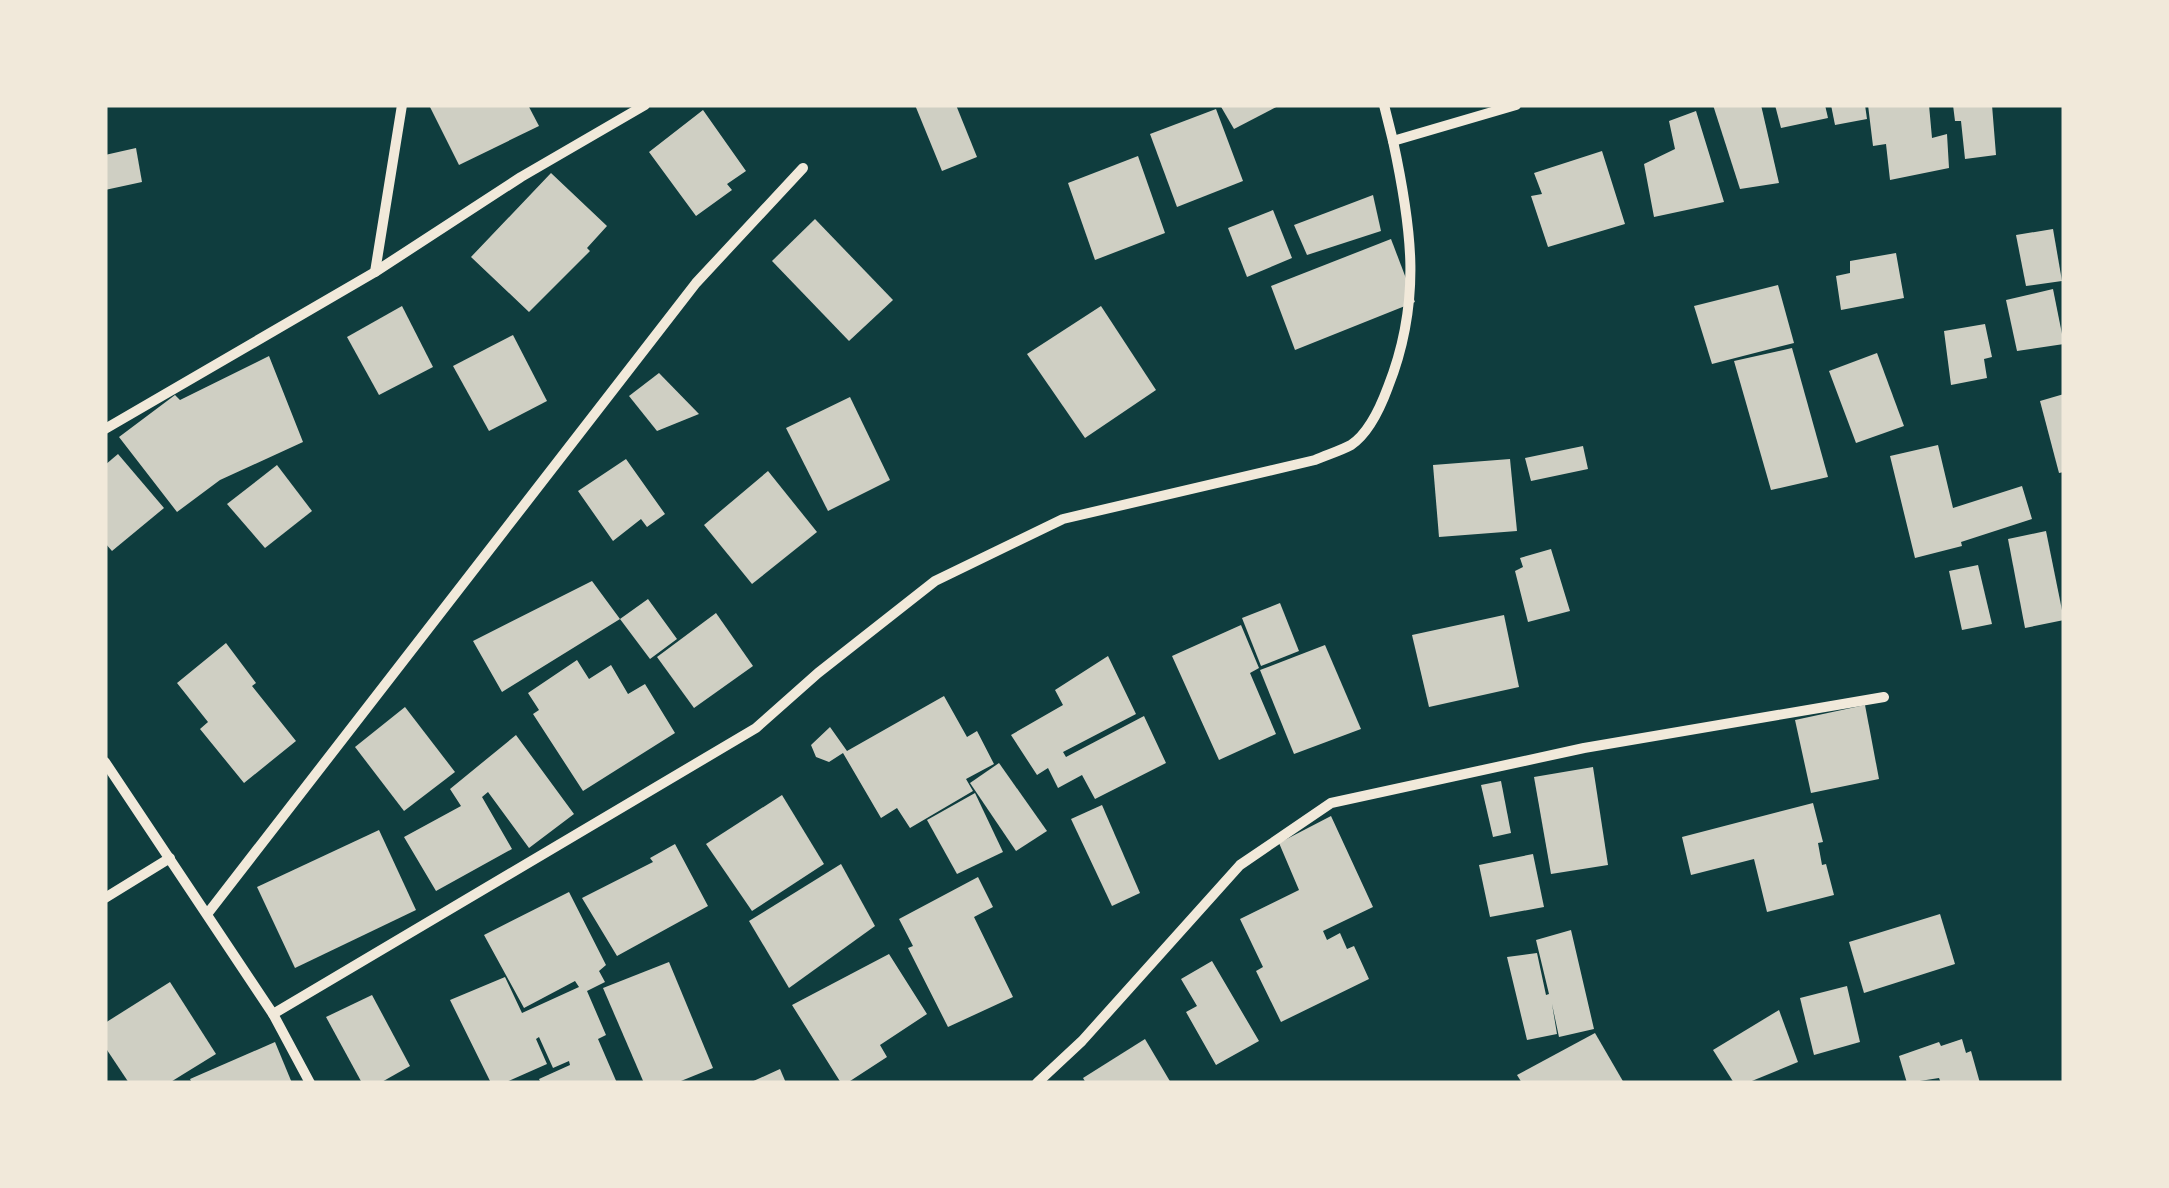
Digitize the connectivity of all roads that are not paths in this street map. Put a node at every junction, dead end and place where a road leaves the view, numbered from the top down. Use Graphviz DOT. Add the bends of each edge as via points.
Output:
graph roads {
  1 [pos="402,105"];
  2 [pos="645,105"];
  3 [pos="1384,105"];
  4 [pos="1516,105"];
  5 [pos="1394,142"];
  6 [pos="803,168"];
  7 [pos="374,272"];
  8 [pos="105,429"];
  9 [pos="1884,697"];
  10 [pos="105,762"];
  11 [pos="170,858"];
  12 [pos="105,898"];
  13 [pos="208,914"];
  14 [pos="273,1014"];
  15 [pos="310,1083"];
  16 [pos="1037,1083"];
  1 -- 7 [label="street"];
  2 -- 7 [label="street"];
  3 -- 5 [label="street"];
  4 -- 5 [label="street"];
  5 -- 14 [label="street" via="1413,274 1404,348 1379,410 1353,444 1315,460 1063,519 935,581 756,728"];
  6 -- 13 [label="street" via="696,284"];
  7 -- 8 [label="street"];
  9 -- 16 [label="street" via="1584,748 1331,802 1240,865"];
  10 -- 11 [label="street"];
  11 -- 12 [label="street"];
  11 -- 13 [label="street"];
  13 -- 14 [label="street"];
  14 -- 15 [label="street"];
}
